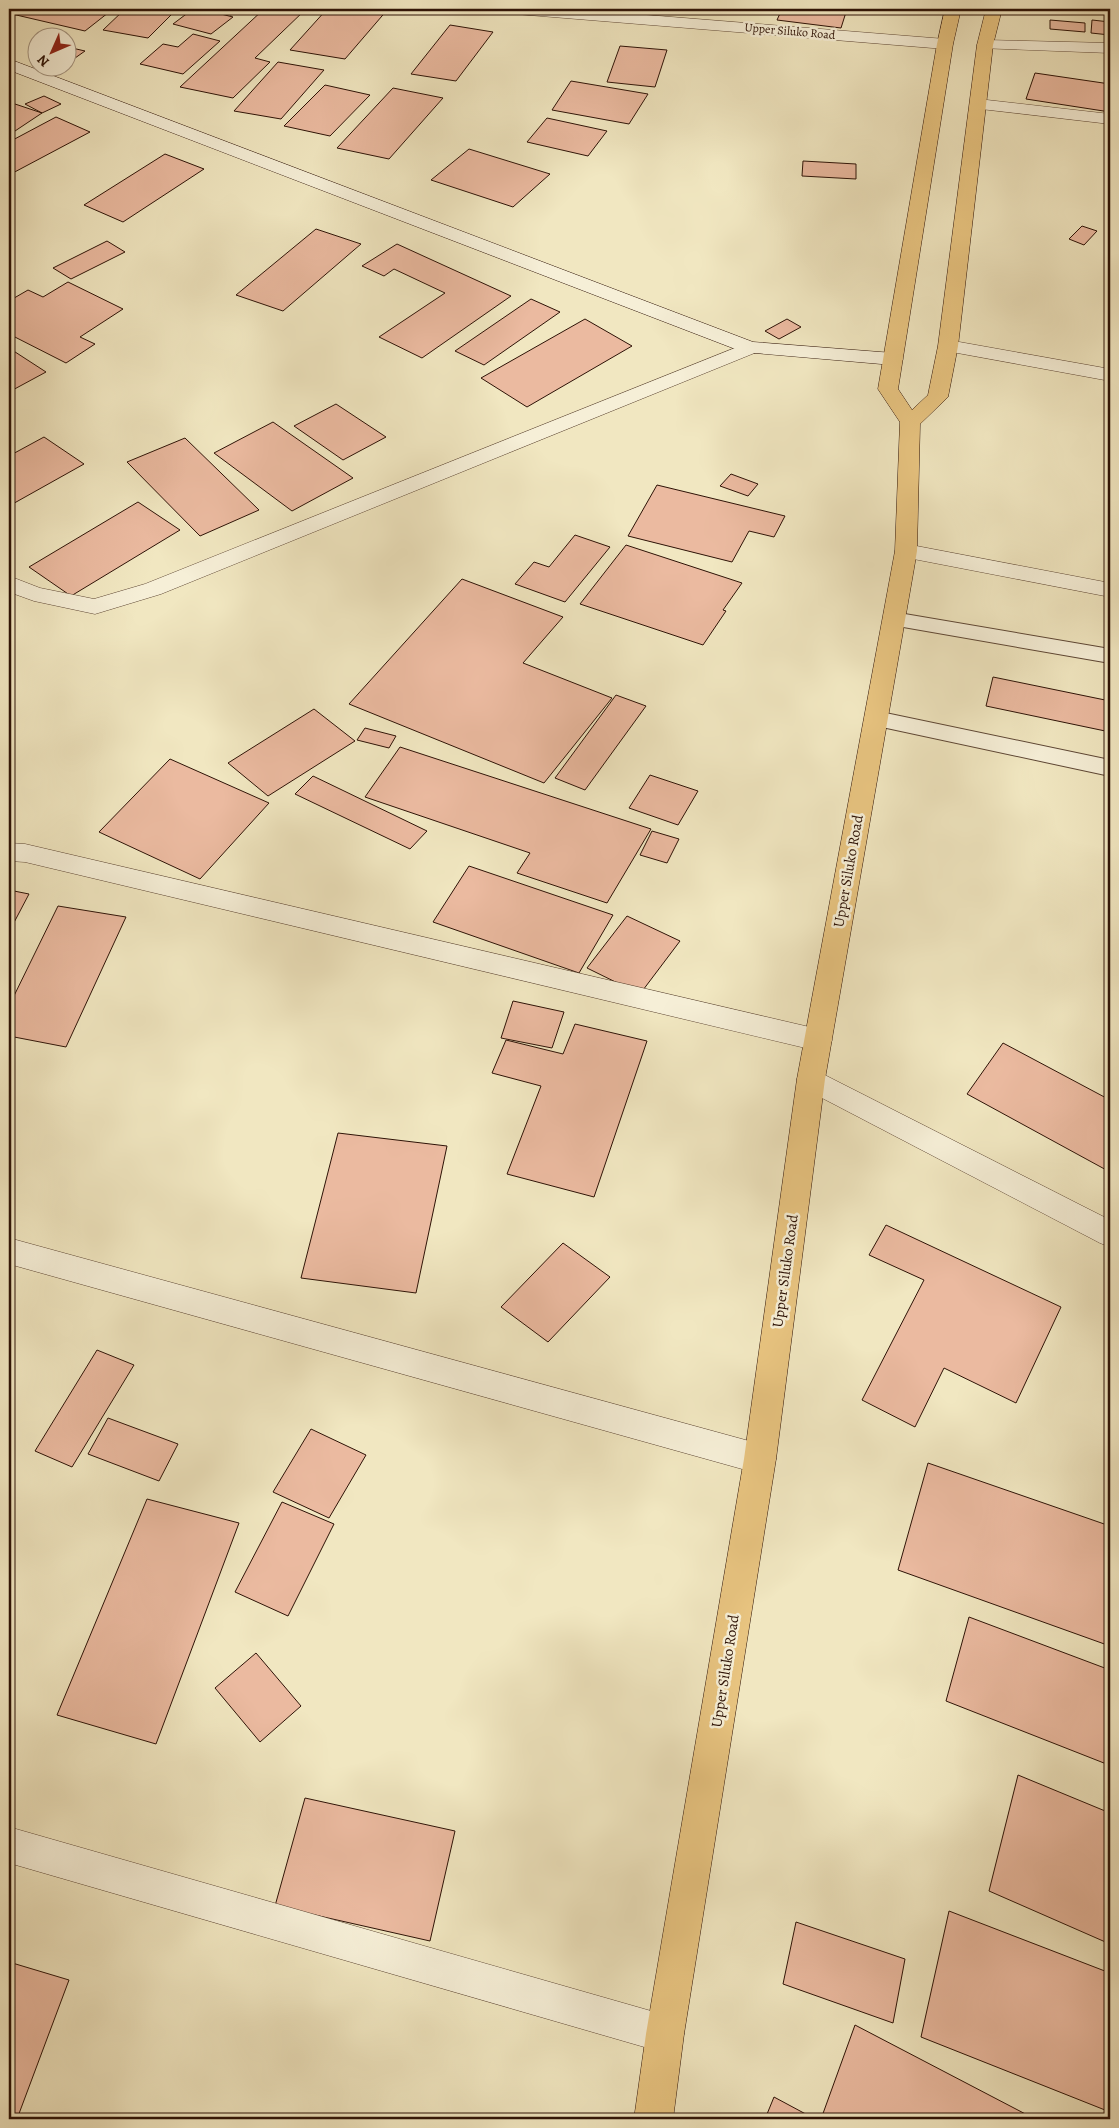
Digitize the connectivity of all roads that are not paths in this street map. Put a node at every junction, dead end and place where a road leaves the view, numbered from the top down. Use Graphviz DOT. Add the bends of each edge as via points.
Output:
graph roads {
  1 [pos="516,9"];
  2 [pos="953,9"];
  3 [pos="994,9"];
  4 [pos="945,44"];
  5 [pos="985,45"];
  6 [pos="1110,48"];
  7 [pos="10,66"];
  8 [pos="978,104"];
  9 [pos="1110,119"];
  10 [pos="948,346"];
  11 [pos="750,348"];
  12 [pos="894,359"];
  13 [pos="1110,375"];
  14 [pos="910,422"];
  15 [pos="906,551"];
  16 [pos="9,583"];
  17 [pos="1110,590"];
  18 [pos="893,619"];
  19 [pos="1110,656"];
  20 [pos="876,719"];
  21 [pos="1110,768"];
  22 [pos="9,852"];
  23 [pos="818,1040"];
  24 [pos="811,1079"];
  25 [pos="1110,1234"];
  26 [pos="9,1251"];
  27 [pos="760,1459"];
  28 [pos="9,1845"];
  29 [pos="665,2034"];
  30 [pos="653,2119"];
  1 -- 4 [label="street, Upper Siluko Road"];
  2 -- 4 [label="main road"];
  3 -- 5 [label="main road"];
  4 -- 12 [label="main road"];
  5 -- 6 [label="street"];
  5 -- 8 [label="main road"];
  7 -- 11 [label="street"];
  8 -- 9 [label="street"];
  8 -- 10 [label="main road"];
  10 -- 13 [label="street"];
  10 -- 14 [label="main road" via="938,397"];
  11 -- 12 [label="street"];
  11 -- 16 [label="street" via="153,590 95,606 34,594"];
  12 -- 14 [label="main road" via="888,389"];
  14 -- 15 [label="main road, Upper Siluko Road"];
  15 -- 17 [label="street"];
  15 -- 18 [label="main road, Upper Siluko Road"];
  18 -- 19 [label="lane"];
  18 -- 20 [label="main road, Upper Siluko Road"];
  20 -- 21 [label="lane"];
  20 -- 23 [label="main road, Upper Siluko Road"];
  22 -- 23 [label="street" via="25,853"];
  23 -- 24 [label="main road, Upper Siluko Road"];
  24 -- 25 [label="street"];
  24 -- 27 [label="main road, Upper Siluko Road"];
  26 -- 27 [label="street"];
  27 -- 29 [label="main road, Upper Siluko Road"];
  28 -- 29 [label="street"];
  29 -- 30 [label="main road, Upper Siluko Road"];
}
